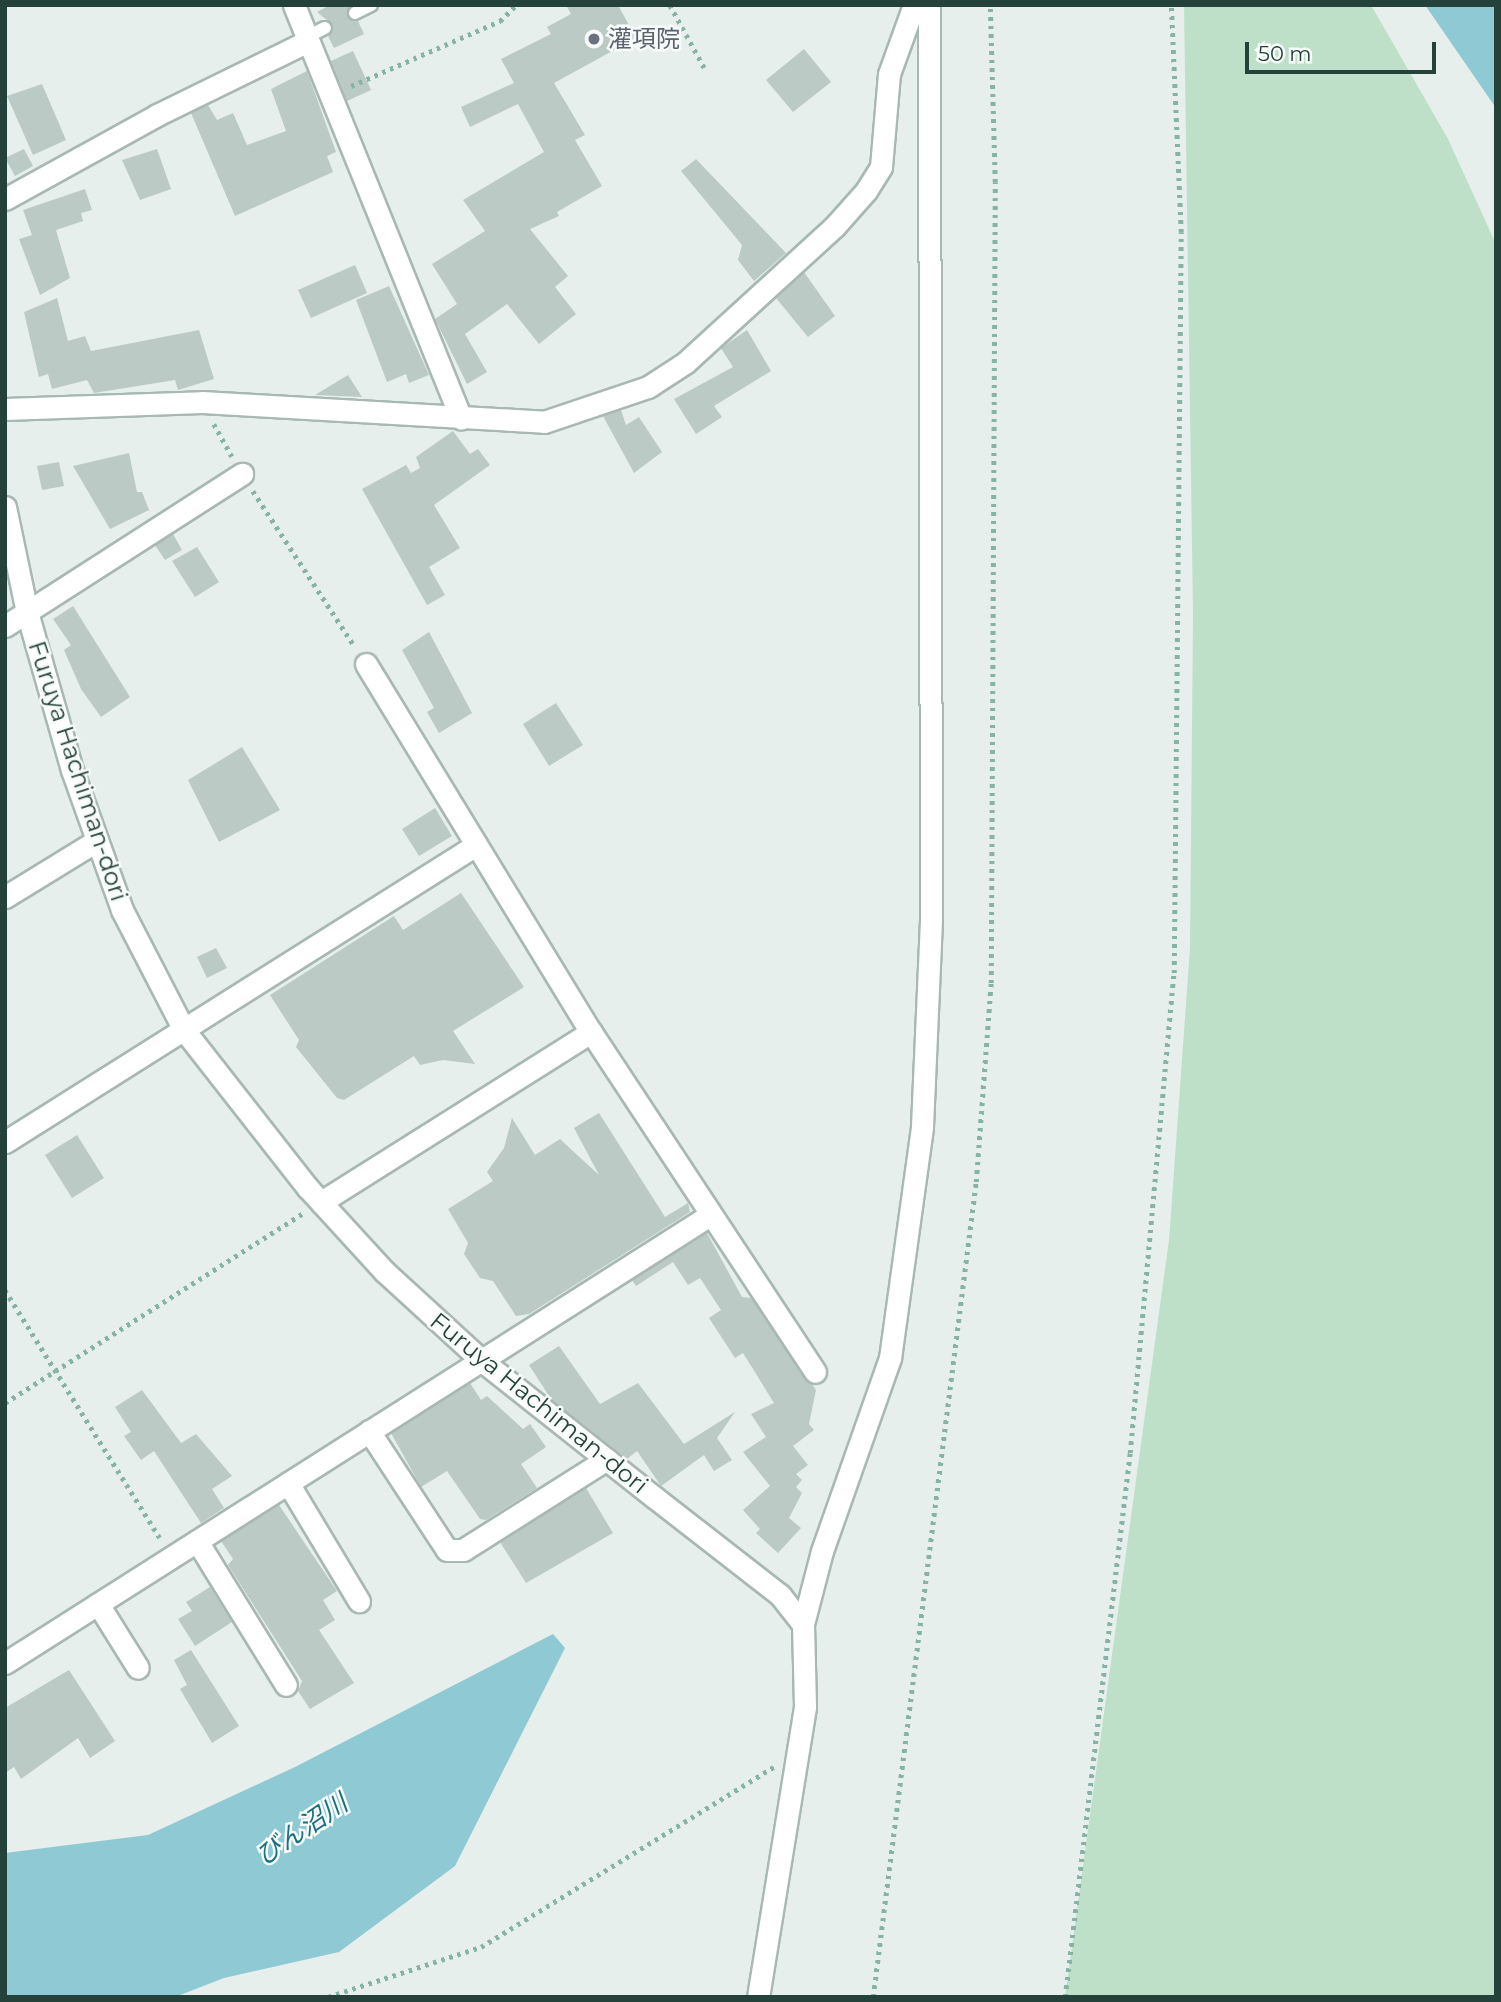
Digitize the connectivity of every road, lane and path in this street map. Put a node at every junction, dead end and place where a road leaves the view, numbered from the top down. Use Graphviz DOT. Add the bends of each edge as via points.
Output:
graph roads {
  1 [pos="294,5"];
  2 [pos="371,5"];
  3 [pos="516,5"];
  4 [pos="670,5"];
  5 [pos="914,5"];
  6 [pos="929,5"];
  7 [pos="990,5"];
  8 [pos="1171,5"];
  9 [pos="355,13"];
  10 [pos="313,35"];
  11 [pos="705,69"];
  12 [pos="330,94"];
  13 [pos="5,200"];
  14 [pos="202,402"];
  15 [pos="5,409"];
  16 [pos="461,419"];
  17 [pos="242,474"];
  18 [pos="5,507"];
  19 [pos="27,612"];
  20 [pos="5,626"];
  21 [pos="366,664"];
  22 [pos="96,841"];
  23 [pos="476,845"];
  24 [pos="5,897"];
  25 [pos="184,1030"];
  26 [pos="592,1032"];
  27 [pos="5,1142"];
  28 [pos="321,1202"];
  29 [pos="710,1215"];
  30 [pos="5,1290"];
  31 [pos="481,1360"];
  32 [pos="55,1369"];
  33 [pos="815,1373"];
  34 [pos="5,1403"];
  35 [pos="369,1431"];
  36 [pos="607,1460"];
  37 [pos="288,1483"];
  38 [pos="197,1541"];
  39 [pos="172,1557"];
  40 [pos="359,1601"];
  41 [pos="98,1604"];
  42 [pos="803,1623"];
  43 [pos="5,1663"];
  44 [pos="138,1668"];
  45 [pos="286,1685"];
  46 [pos="799,1753"];
  47 [pos="328,1997"];
  48 [pos="758,1997"];
  49 [pos="873,1997"];
  50 [pos="1065,1997"];
  1 -- 10 [label="street"];
  2 -- 9 [label="lane"];
  3 -- 12 [label="path" via="500,21"];
  4 -- 11 [label="path"];
  5 -- 16 [label="street" via="890,74 881,167 834,227 685,363 648,387 544,422"];
  6 -- 42 [label="street" via="932,920 922,1126 890,1358 822,1551"];
  7 -- 49 [label="path" via="995,182 991,983 976,1182"];
  8 -- 50 [label="path" via="1181,232 1174,973 1136,1399"];
  10 -- 12 [label="street"];
  10 -- 13 [label="street"];
  12 -- 16 [label="street"];
  14 -- 15 [label="street"];
  14 -- 16 [label="street"];
  14 -- 17 [label="path"];
  17 -- 19 [label="street"];
  17 -- 21 [label="path"];
  18 -- 19 [label="street, Furuya Hachiman-dori"];
  19 -- 20 [label="street"];
  19 -- 22 [label="street, Furuya Hachiman-dori"];
  21 -- 23 [label="street"];
  22 -- 24 [label="street"];
  22 -- 25 [label="street, Furuya Hachiman-dori" via="144,957"];
  23 -- 25 [label="street"];
  23 -- 26 [label="street"];
  25 -- 27 [label="street"];
  25 -- 28 [label="street, Furuya Hachiman-dori"];
  26 -- 28 [label="street"];
  26 -- 29 [label="street"];
  28 -- 31 [label="street, Furuya Hachiman-dori"];
  28 -- 32 [label="path"];
  29 -- 31 [label="street"];
  29 -- 33 [label="street"];
  30 -- 32 [label="path"];
  31 -- 35 [label="street"];
  31 -- 36 [label="street, Furuya Hachiman-dori"];
  32 -- 34 [label="path"];
  32 -- 39 [label="path"];
  35 -- 36 [label="street" via="447,1550 463,1550"];
  35 -- 37 [label="street"];
  36 -- 42 [label="street, Furuya Hachiman-dori" via="780,1595"];
  37 -- 38 [label="street"];
  37 -- 40 [label="street"];
  38 -- 39 [label="street"];
  38 -- 45 [label="street"];
  39 -- 41 [label="street"];
  41 -- 43 [label="street"];
  41 -- 44 [label="street"];
  42 -- 46 [label="street" via="807,1658"];
  46 -- 47 [label="path" via="481,1947"];
  46 -- 48 [label="street"];
}
